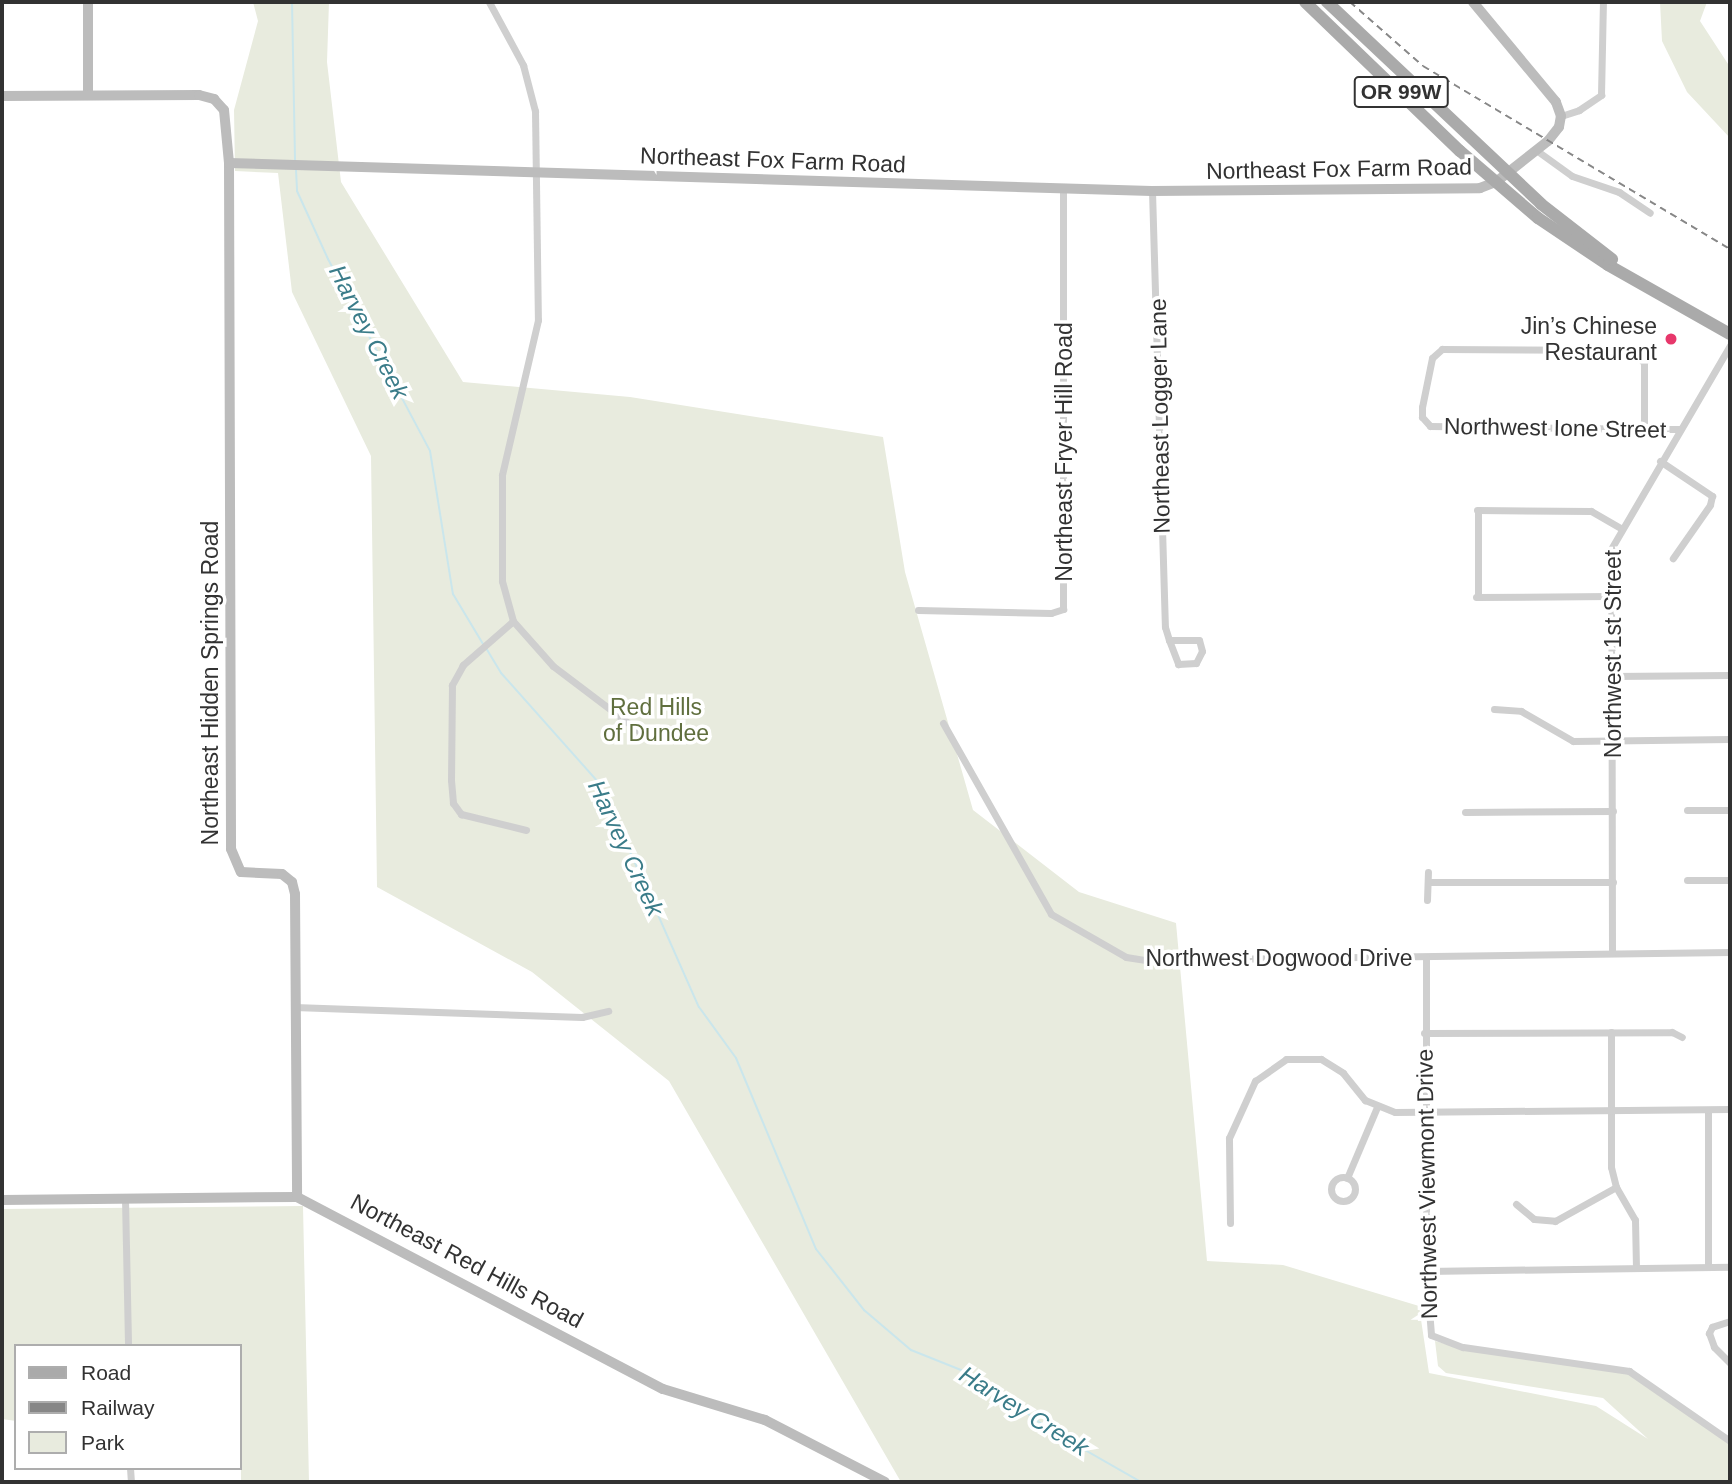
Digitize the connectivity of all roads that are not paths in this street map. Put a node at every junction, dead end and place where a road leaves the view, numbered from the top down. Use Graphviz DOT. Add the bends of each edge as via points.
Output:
graph roads {
  1 [pos="88,2"];
  2 [pos="489,2"];
  3 [pos="1305,2"];
  4 [pos="1326,2"];
  5 [pos="1473,2"];
  6 [pos="1603,2"];
  7 [pos="88,94"];
  8 [pos="2,96"];
  9 [pos="1561,116"];
  10 [pos="1536,150"];
  11 [pos="229,163"];
  12 [pos="1507,173"];
  13 [pos="535,175"];
  14 [pos="1496,183"];
  15 [pos="1063,189"];
  16 [pos="1153,191"];
  17 [pos="1650,213"];
  18 [pos="1616,265"];
  19 [pos="1730,334"];
  20 [pos="1730,345"];
  21 [pos="1644,429"];
  22 [pos="1680,429"];
  23 [pos="1660,461"];
  24 [pos="1620,528"];
  25 [pos="1673,558"];
  26 [pos="1610,596"];
  27 [pos="918,610"];
  28 [pos="513,621"];
  29 [pos="1169,640"];
  30 [pos="1730,675"];
  31 [pos="1612,676"];
  32 [pos="1494,709"];
  33 [pos="943,723"];
  34 [pos="647,737"];
  35 [pos="1730,739"];
  36 [pos="1612,741"];
  37 [pos="1687,810"];
  38 [pos="1730,810"];
  39 [pos="1613,811"];
  40 [pos="1465,812"];
  41 [pos="526,830"];
  42 [pos="1428,872"];
  43 [pos="1687,880"];
  44 [pos="1730,880"];
  45 [pos="1427,882"];
  46 [pos="1613,882"];
  47 [pos="1427,900"];
  48 [pos="1730,952"];
  49 [pos="1612,953"];
  50 [pos="1426,957"];
  51 [pos="294,1007"];
  52 [pos="608,1012"];
  53 [pos="1611,1032"];
  54 [pos="1424,1033"];
  55 [pos="1682,1037"];
  56 [pos="1377,1107"];
  57 [pos="1730,1109"];
  58 [pos="1611,1110"];
  59 [pos="1708,1110"];
  60 [pos="1424,1112"];
  61 [pos="1347,1178"];
  62 [pos="1616,1187"];
  63 [pos="297,1197"];
  64 [pos="125,1199"];
  65 [pos="2,1200"];
  66 [pos="1516,1204"];
  67 [pos="1230,1223"];
  68 [pos="1636,1266"];
  69 [pos="1730,1266"];
  70 [pos="1708,1267"];
  71 [pos="1426,1271"];
  72 [pos="1730,1321"];
  73 [pos="128,1344"];
  74 [pos="1730,1363"];
  75 [pos="1730,1441"];
  76 [pos="886,1482"];
  1 -- 7 [label="street"];
  2 -- 13 [label="street" via="512,38 531,88"];
  3 -- 14 [label="main road, OR 99W"];
  4 -- 12 [label="main road, OR 99W"];
  5 -- 9 [label="street" via="1556,102"];
  6 -- 9 [label="street" via="1601,95"];
  7 -- 8 [label="street"];
  7 -- 11 [label="street" via="214,99 226,120"];
  9 -- 10 [label="street, Northeast Fox Farm Road" via="1555,134"];
  10 -- 12 [label="street, Northeast Fox Farm Road"];
  10 -- 17 [label="street" via="1572,176 1619,192"];
  11 -- 13 [label="street, Northeast Fox Farm Road"];
  11 -- 51 [label="street, Northeast Hidden Springs Road" via="232,853 241,872 277,873 294,887"];
  12 -- 14 [label="street, Northeast Fox Farm Road"];
  12 -- 18 [label="main road, OR 99W"];
  13 -- 15 [label="street, Northeast Fox Farm Road"];
  13 -- 28 [label="street" via="537,329 501,491 502,581"];
  14 -- 16 [label="street, Northeast Fox Farm Road" via="1480,188 1399,192"];
  14 -- 18 [label="main road, OR 99W" via="1564,236"];
  15 -- 16 [label="street, Northeast Fox Farm Road"];
  15 -- 27 [label="street, Northeast Fryer Hill Road" via="1063,609 1056,613"];
  16 -- 29 [label="street, Northeast Logger Lane" via="1164,608"];
  18 -- 19 [label="main road, OR 99W"];
  20 -- 22 [label="street, Northwest 1st Street"];
  21 -- 21 [label="street, Northwest Ione Street" via="1430,426 1422,417 1422,407 1434,352 1633,350 1644,363"];
  21 -- 22 [label="street, Northwest Ione Street"];
  22 -- 23 [label="street, Northwest 1st Street"];
  23 -- 24 [label="street, Northwest 1st Street"];
  23 -- 25 [label="street" via="1712,496 1682,551"];
  24 -- 26 [label="street, Northwest 1st Street" via="1611,549"];
  24 -- 26 [label="street" via="1586,510 1477,511 1477,596"];
  26 -- 31 [label="street, Northwest 1st Street"];
  28 -- 34 [label="street" via="553,666"];
  28 -- 41 [label="street" via="463,665 452,685 454,806 473,819"];
  29 -- 29 [label="street, Northeast Logger Lane" via="1178,664 1196,663 1202,651 1199,640"];
  30 -- 31 [label="street"];
  31 -- 36 [label="street, Northwest 1st Street"];
  32 -- 36 [label="street" via="1521,711 1561,738"];
  33 -- 50 [label="street, Northwest Dogwood Drive" via="1051,914 1116,953 1146,960"];
  35 -- 36 [label="street"];
  36 -- 39 [label="street, Northwest 1st Street"];
  37 -- 38 [label="street"];
  39 -- 40 [label="street"];
  39 -- 46 [label="street, Northwest 1st Street"];
  42 -- 45 [label="street"];
  43 -- 44 [label="street"];
  45 -- 46 [label="street"];
  45 -- 47 [label="street"];
  46 -- 49 [label="street, Northwest 1st Street"];
  48 -- 49 [label="street, Northwest Dogwood Drive"];
  49 -- 50 [label="street, Northwest Dogwood Drive"];
  50 -- 54 [label="street, Northwest Viewmont Drive"];
  51 -- 52 [label="street" via="582,1017"];
  51 -- 63 [label="street, Northeast Hidden Springs Road"];
  53 -- 54 [label="street"];
  53 -- 55 [label="street" via="1672,1032"];
  53 -- 58 [label="street"];
  54 -- 60 [label="street, Northwest Viewmont Drive"];
  56 -- 60 [label="street"];
  56 -- 61 [label="street"];
  56 -- 67 [label="street" via="1343,1073 1321,1059 1286,1059 1263,1072 1229,1138"];
  57 -- 59 [label="street"];
  58 -- 59 [label="street"];
  58 -- 60 [label="street"];
  58 -- 62 [label="street"];
  59 -- 70 [label="street"];
  60 -- 71 [label="street, Northwest Viewmont Drive"];
  62 -- 66 [label="street" via="1555,1221 1534,1219"];
  62 -- 68 [label="street" via="1635,1220"];
  63 -- 64 [label="street, Northeast Red Hills Road"];
  63 -- 76 [label="street, Northeast Red Hills Road" via="663,1389 765,1420"];
  64 -- 65 [label="street, Northeast Red Hills Road"];
  64 -- 73 [label="street"];
  68 -- 70 [label="street"];
  68 -- 71 [label="street"];
  69 -- 70 [label="street"];
  71 -- 75 [label="street, Northwest Viewmont Drive" via="1428,1327 1437,1340 1629,1371"];
  72 -- 74 [label="street" via="1712,1327 1709,1333 1714,1347"];
}
